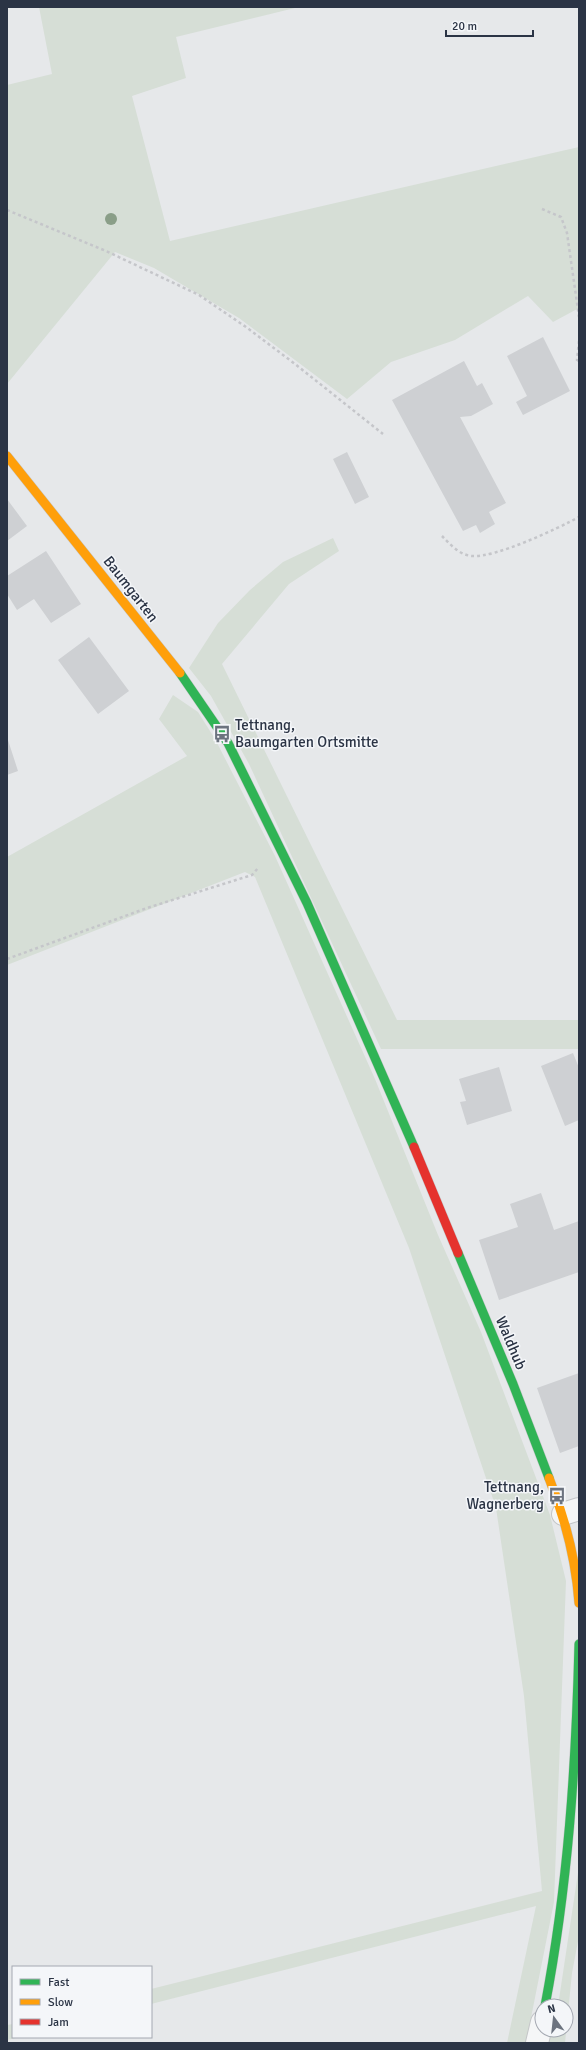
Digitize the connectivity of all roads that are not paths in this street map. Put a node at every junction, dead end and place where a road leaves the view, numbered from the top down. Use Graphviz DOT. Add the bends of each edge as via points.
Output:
graph roads {
  1 [pos="7,456"];
  2 [pos="279,846"];
  3 [pos="571,1512"];
  4 [pos="579,1604"];
  5 [pos="579,1644"];
  6 [pos="546,1998"];
  1 -- 2 [label="street, Baumgarten" via="183,677 228,743"];
  2 -- 3 [label="street, Waldhub" via="394,1100 513,1384"];
  3 -- 4 [label="street, Waldhub"];
  5 -- 6 [label="street" via="568,1864"];
}
